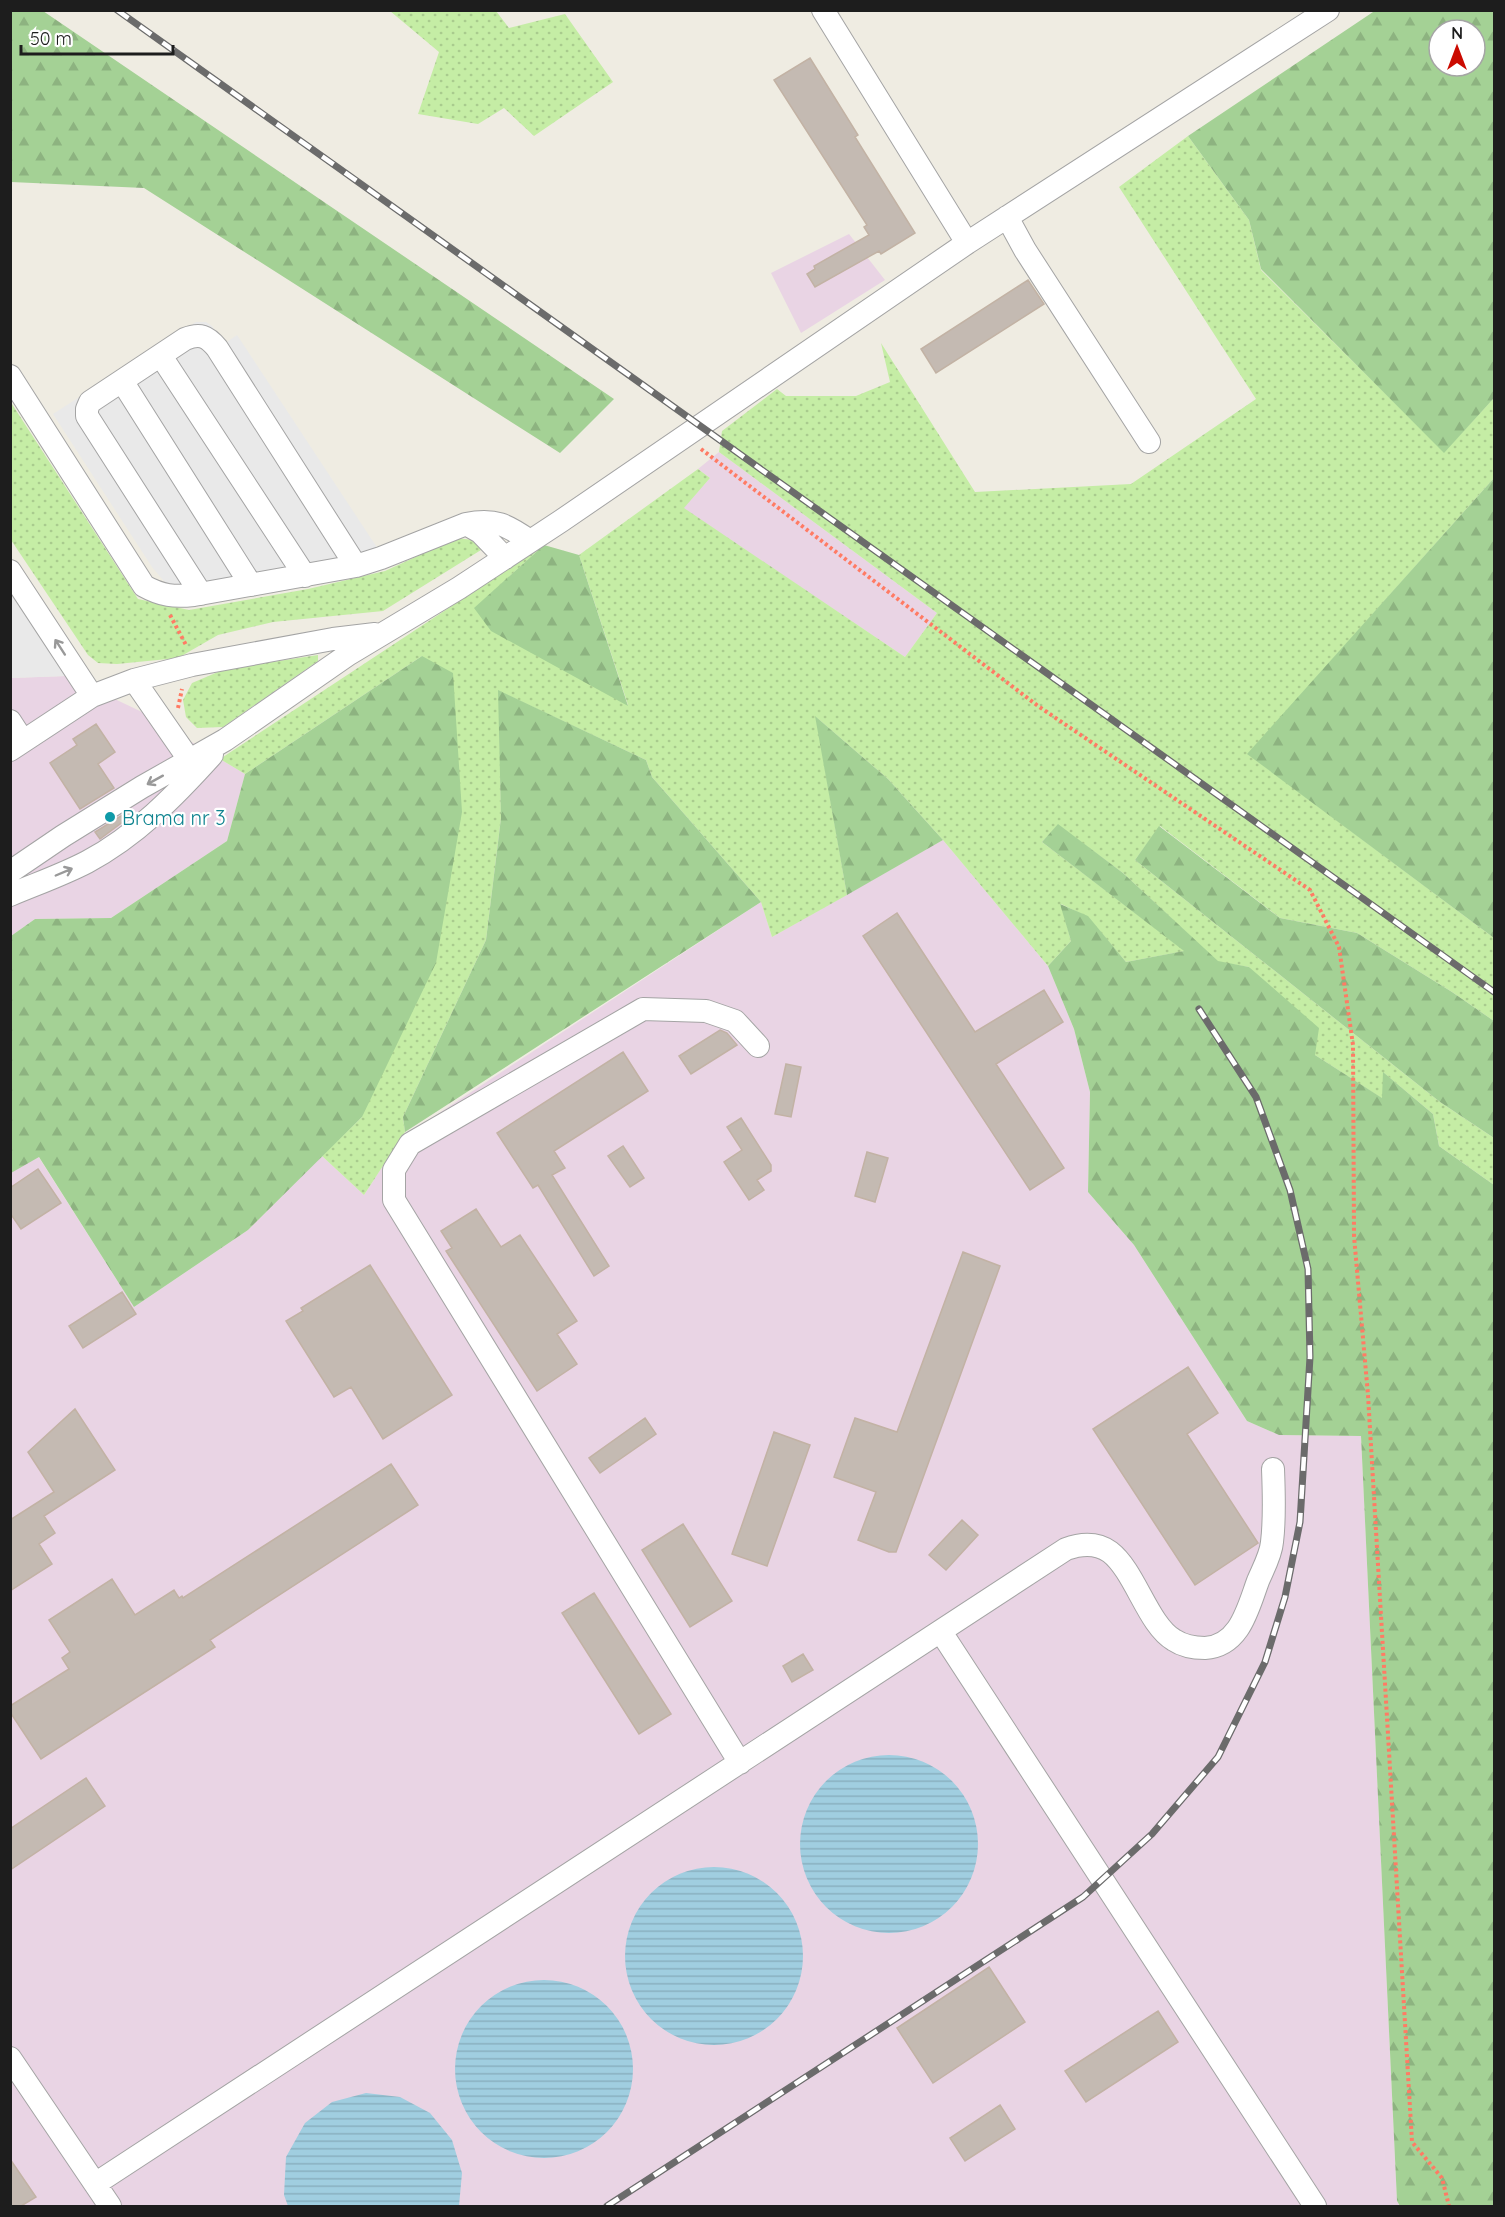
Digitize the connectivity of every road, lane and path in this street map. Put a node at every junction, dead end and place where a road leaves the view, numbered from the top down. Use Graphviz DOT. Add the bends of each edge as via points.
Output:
graph roads {
  1 [pos="823,10"];
  2 [pos="1328,10"];
  3 [pos="1007,217"];
  4 [pos="967,243"];
  5 [pos="161,356"];
  6 [pos="10,376"];
  7 [pos="122,381"];
  8 [pos="683,436"];
  9 [pos="1149,442"];
  10 [pos="466,524"];
  11 [pos="530,541"];
  12 [pos="505,558"];
  13 [pos="356,566"];
  14 [pos="10,571"];
  15 [pos="305,576"];
  16 [pos="251,585"];
  17 [pos="201,594"];
  18 [pos="169,613"];
  19 [pos="386,632"];
  20 [pos="189,650"];
  21 [pos="134,680"];
  22 [pos="187,683"];
  23 [pos="92,696"];
  24 [pos="178,710"];
  25 [pos="10,721"];
  26 [pos="17,746"];
  27 [pos="194,766"];
  28 [pos="12,869"];
  29 [pos="10,895"];
  30 [pos="758,1046"];
  31 [pos="1273,1469"];
  32 [pos="941,1632"];
  33 [pos="740,1763"];
  34 [pos="10,2058"];
  35 [pos="95,2184"];
  36 [pos="110,2206"];
  37 [pos="1315,2206"];
  38 [pos="1449,2206"];
  1 -- 4 [label="street"];
  2 -- 3 [label="street"];
  3 -- 4 [label="street"];
  3 -- 9 [label="street"];
  4 -- 8 [label="street"];
  5 -- 7 [label="street"];
  5 -- 13 [label="street" via="195,335 209,338"];
  5 -- 15 [label="street"];
  6 -- 17 [label="street" via="144,586 172,597"];
  7 -- 16 [label="street"];
  7 -- 17 [label="street" via="90,402 87,416"];
  8 -- 11 [label="street"];
  8 -- 38 [label="path" via="1038,706 1310,890 1339,947 1353,1044 1354,1236 1368,1395 1412,2142 1442,2178"];
  10 -- 11 [label="street" via="481,520 500,523"];
  10 -- 12 [label="street" via="480,532"];
  10 -- 13 [label="street"];
  11 -- 12 [label="street"];
  12 -- 19 [label="street"];
  13 -- 15 [label="street"];
  23 -- 14 [label="street, one-way"];
  15 -- 16 [label="street"];
  16 -- 17 [label="street"];
  18 -- 20 [label="path"];
  19 -- 21 [label="street" via="204,663"];
  19 -- 27 [label="street" via="225,740"];
  21 -- 23 [label="street"];
  21 -- 27 [label="street"];
  22 -- 24 [label="path" via="180,692"];
  23 -- 26 [label="street"];
  25 -- 26 [label="street"];
  27 -- 28 [label="street, one-way" via="63,836"];
  29 -- 27 [label="street, one-way" via="87,862 138,828 173,798"];
  30 -- 33 [label="street" via="735,1021 706,1011 643,1009 410,1144 394,1170 394,1200"];
  31 -- 32 [label="street" via="1272,1546 1238,1630 1220,1644 1196,1648 1173,1639 1161,1627 1118,1558 1107,1549 1080,1544 1066,1549"];
  32 -- 33 [label="street"];
  32 -- 37 [label="street"];
  33 -- 35 [label="street"];
  34 -- 35 [label="street"];
  35 -- 36 [label="street"];
}
